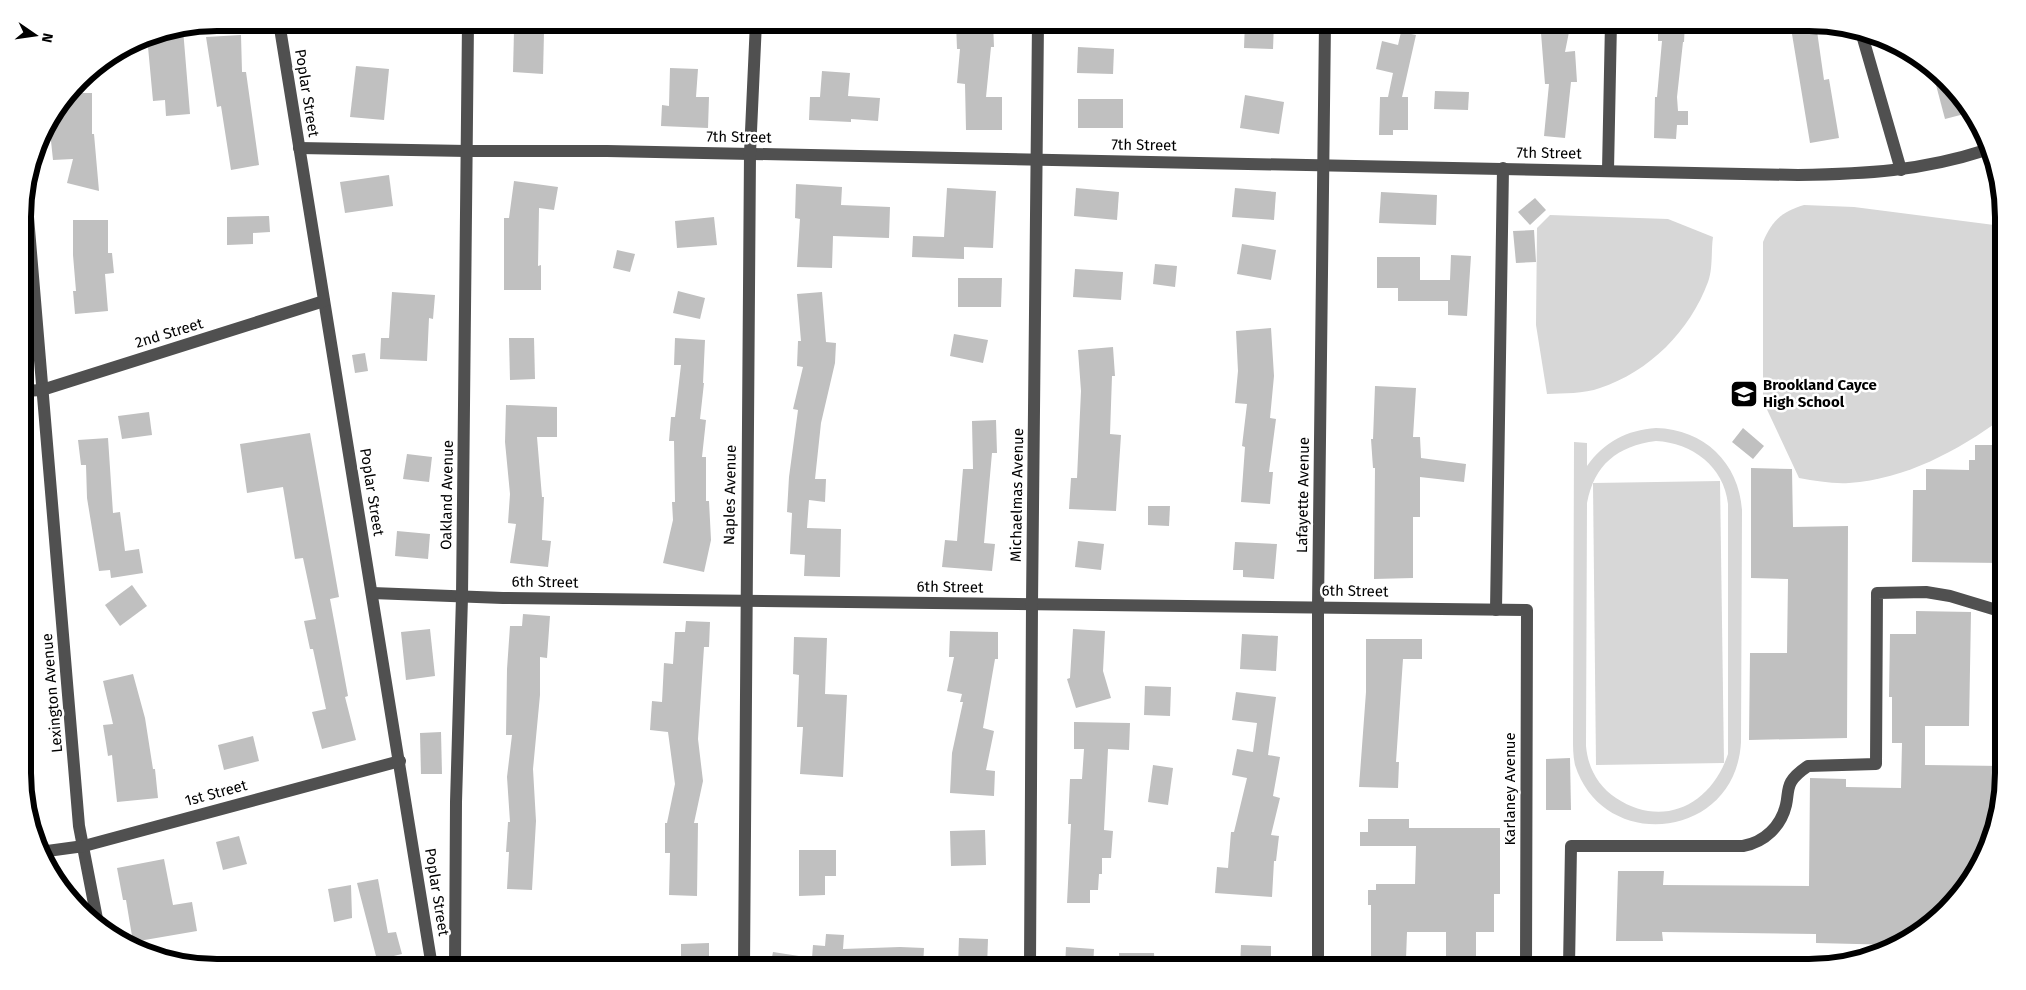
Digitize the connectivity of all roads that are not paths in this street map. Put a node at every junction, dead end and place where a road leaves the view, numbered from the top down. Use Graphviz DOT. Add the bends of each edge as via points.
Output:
graph roads {
  1 [pos="280,31"];
  2 [pos="468,31"];
  3 [pos="756,31"];
  4 [pos="1038,31"];
  5 [pos="1326,31"];
  6 [pos="1611,31"];
  7 [pos="1863,40"];
  8 [pos="299,148"];
  9 [pos="467,151"];
  10 [pos="1983,151"];
  11 [pos="750,153"];
  12 [pos="1037,159"];
  13 [pos="1324,164"];
  14 [pos="1502,168"];
  15 [pos="1608,170"];
  16 [pos="1901,170"];
  17 [pos="31,255"];
  18 [pos="324,301"];
  19 [pos="42,390"];
  20 [pos="31,391"];
  21 [pos="372,593"];
  22 [pos="462,597"];
  23 [pos="745,601"];
  24 [pos="1032,604"];
  25 [pos="1318,607"];
  26 [pos="1496,610"];
  27 [pos="1527,610"];
  28 [pos="1995,610"];
  29 [pos="400,761"];
  30 [pos="84,846"];
  31 [pos="48,851"];
  32 [pos="96,915"];
  33 [pos="431,959"];
  34 [pos="455,959"];
  35 [pos="744,959"];
  36 [pos="1030,959"];
  37 [pos="1318,959"];
  38 [pos="1526,959"];
  39 [pos="1569,959"];
  1 -- 8 [label="street, Poplar Street"];
  2 -- 9 [label="street, Oakland Avenue"];
  3 -- 11 [label="street, Naples Avenue"];
  4 -- 12 [label="street, Michaelmas Avenue"];
  5 -- 13 [label="street, Lafayette Avenue"];
  6 -- 15 [label="street"];
  7 -- 16 [label="street"];
  8 -- 9 [label="street, 7th Street"];
  8 -- 18 [label="street, Poplar Street"];
  9 -- 11 [label="street, 7th Street"];
  9 -- 22 [label="street, Oakland Avenue"];
  10 -- 16 [label="street, 7th Street"];
  11 -- 12 [label="street, 7th Street"];
  11 -- 23 [label="street, Naples Avenue"];
  12 -- 13 [label="street, 7th Street"];
  12 -- 24 [label="street, Michaelmas Avenue"];
  13 -- 14 [label="street, 7th Street"];
  13 -- 25 [label="street, Lafayette Avenue"];
  14 -- 15 [label="street, 7th Street"];
  14 -- 26 [label="street"];
  15 -- 16 [label="street, 7th Street" via="1798,175"];
  17 -- 19 [label="street, Lexington Avenue"];
  18 -- 19 [label="street, 2nd Street"];
  18 -- 21 [label="street, Poplar Street"];
  19 -- 20 [label="street, 2nd Street"];
  19 -- 30 [label="street, Lexington Avenue"];
  21 -- 22 [label="street, 6th Street"];
  21 -- 29 [label="street, Poplar Street"];
  22 -- 23 [label="street, 6th Street"];
  22 -- 34 [label="street, Oakland Avenue"];
  23 -- 24 [label="street, 6th Street"];
  23 -- 35 [label="street, Naples Avenue"];
  24 -- 25 [label="street, 6th Street"];
  24 -- 36 [label="street, Michaelmas Avenue"];
  25 -- 26 [label="street, 6th Street"];
  25 -- 37 [label="street, Lafayette Avenue"];
  26 -- 27 [label="street, 6th Street"];
  27 -- 38 [label="street, Karlaney Avenue"];
  28 -- 39 [label="street" via="1926,592 1877,593 1876,764 1808,766 1791,782 1778,823 1767,836 1752,844 1571,846"];
  29 -- 30 [label="street, 1st Street"];
  29 -- 33 [label="street, Poplar Street"];
  30 -- 31 [label="street, 1st Street"];
  30 -- 32 [label="street, Lexington Avenue"];
}
